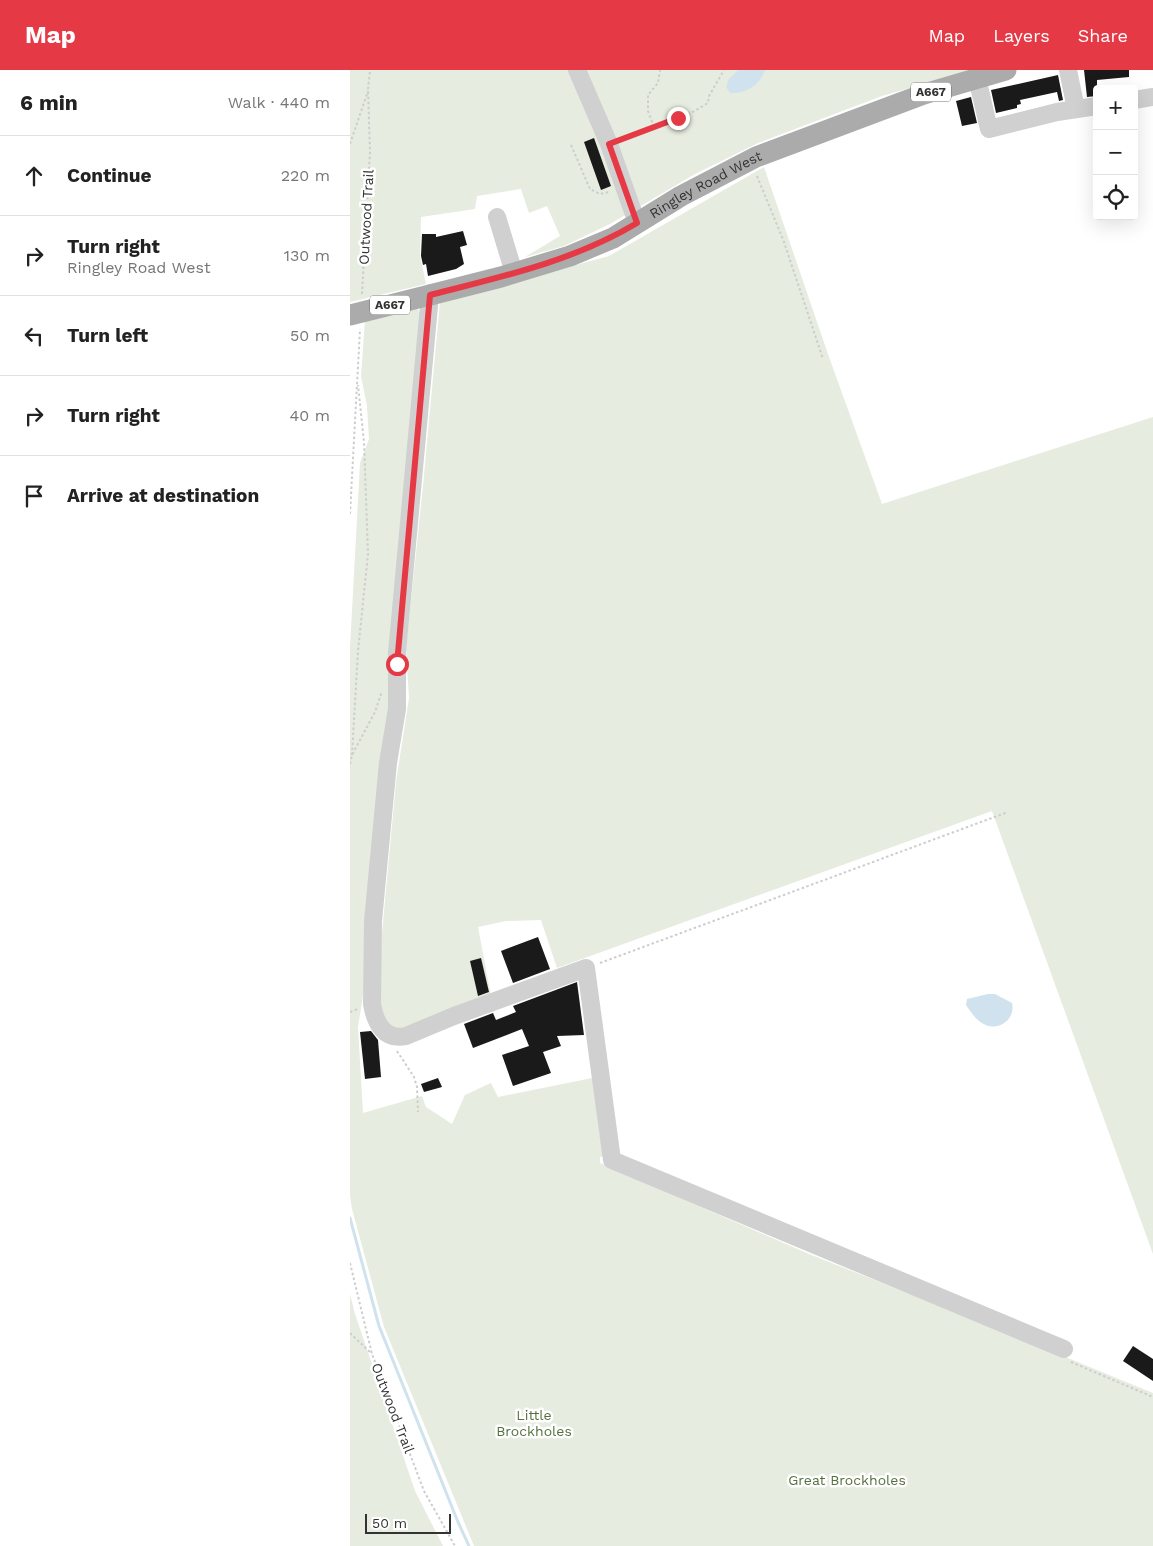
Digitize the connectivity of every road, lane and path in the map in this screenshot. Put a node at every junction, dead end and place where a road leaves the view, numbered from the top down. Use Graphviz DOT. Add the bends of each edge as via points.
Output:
graph roads {
  1 [pos="370,70"];
  2 [pos="577,70"];
  3 [pos="660,70"];
  4 [pos="724,70"];
  5 [pos="1006,70"];
  6 [pos="1068,70"];
  7 [pos="977,78"];
  8 [pos="368,89"];
  9 [pos="1153,97"];
  10 [pos="1138,99"];
  11 [pos="1093,107"];
  12 [pos="1076,109"];
  13 [pos="654,127"];
  14 [pos="350,144"];
  15 [pos="609,144"];
  16 [pos="571,145"];
  17 [pos="750,160"];
  18 [pos="624,187"];
  19 [pos="497,217"];
  20 [pos="637,223"];
  21 [pos="514,273"];
  22 [pos="430,295"];
  23 [pos="357,314"];
  24 [pos="823,358"];
  25 [pos="357,378"];
  26 [pos="350,514"];
  27 [pos="384,683"];
  28 [pos="352,756"];
  29 [pos="350,764"];
  30 [pos="1008,812"];
  31 [pos="586,968"];
  32 [pos="392,1037"];
  33 [pos="418,1112"];
  34 [pos="350,1263"];
  35 [pos="350,1333"];
  36 [pos="1064,1348"];
  37 [pos="372,1354"];
  38 [pos="455,1546"];
  1 -- 8 [label="path, Outwood Trail"];
  2 -- 15 [label="lane"];
  3 -- 13 [label="path" via="658,83 648,95 648,111"];
  4 -- 13 [label="path" via="708,103"];
  5 -- 7 [label="main road, Ringley Road West / A667"];
  6 -- 12 [label="lane"];
  7 -- 12 [label="lane" via="989,129"];
  7 -- 17 [label="main road, Ringley Road West / A667" via="924,94"];
  8 -- 14 [label="path"];
  8 -- 23 [label="path, Outwood Trail" via="370,152"];
  9 -- 10 [label="lane"];
  11 -- 12 [label="lane"];
  13 -- 15 [label="path"];
  15 -- 18 [label="lane"];
  16 -- 18 [label="path" via="590,189 605,194"];
  17 -- 20 [label="main road, Ringley Road West / A667" via="680,196"];
  17 -- 24 [label="path" via="784,242"];
  18 -- 20 [label="lane"];
  19 -- 21 [label="lane"];
  20 -- 21 [label="main road, Ringley Road West / A667" via="613,238 570,256"];
  21 -- 22 [label="main road, Ringley Road West / A667"];
  22 -- 23 [label="main road, Ringley Road West / A667, bridge"];
  22 -- 32 [label="lane" via="397,653 397,709 388,764 373,921 372,1004 374,1016"];
  23 -- 25 [label="path, Outwood Trail"];
  25 -- 26 [label="path, Outwood Trail"];
  25 -- 28 [label="path" via="364,442 368,554"];
  27 -- 28 [label="path" via="375,712"];
  28 -- 29 [label="path"];
  30 -- 31 [label="path"];
  31 -- 32 [label="lane" via="406,1036"];
  31 -- 36 [label="lane" via="612,1160"];
  32 -- 33 [label="path" via="402,1061 414,1077"];
  34 -- 37 [label="path, Outwood Trail"];
  35 -- 37 [label="path"];
  37 -- 38 [label="path, Outwood Trail" via="424,1490"];
}
